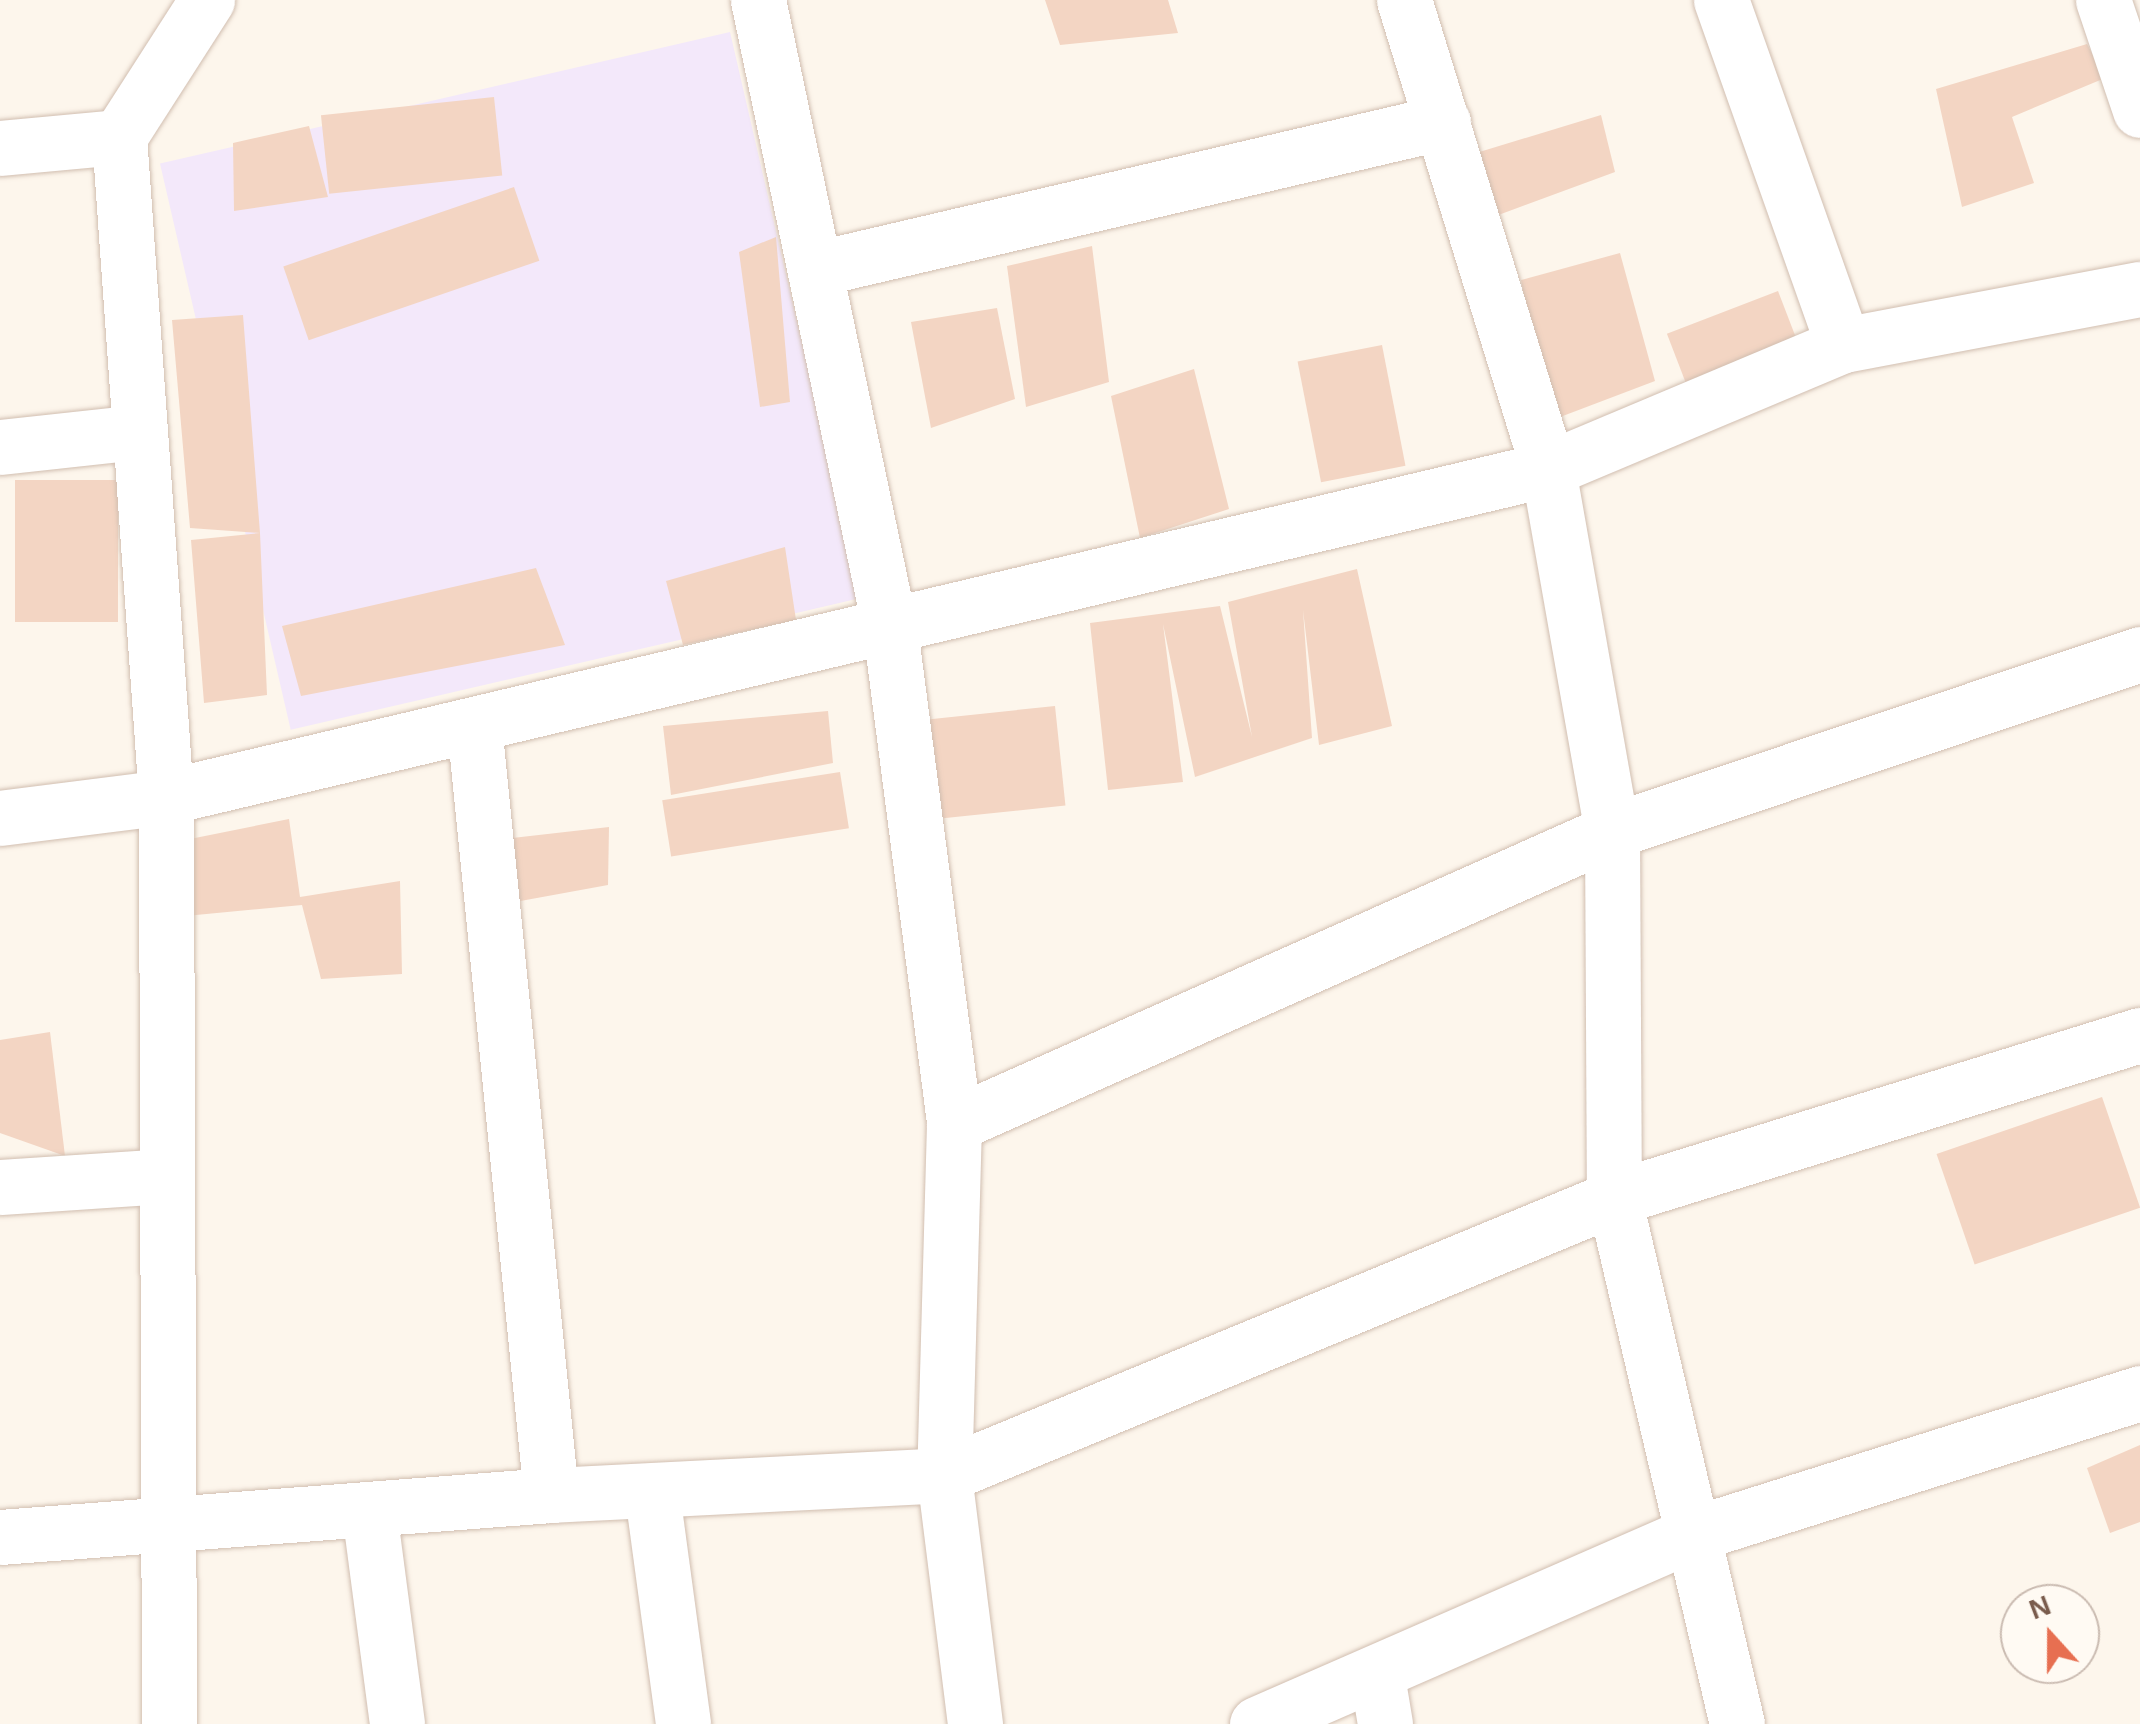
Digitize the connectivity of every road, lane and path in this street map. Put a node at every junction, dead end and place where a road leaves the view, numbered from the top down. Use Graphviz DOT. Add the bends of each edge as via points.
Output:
graph roads {
  1 [pos="206,0"];
  2 [pos="758,0"];
  3 [pos="1404,0"];
  4 [pos="1720,0"];
  5 [pos="2103,0"];
  6 [pos="2140,110"];
  7 [pos="1442,122"];
  8 [pos="119,137"];
  9 [pos="0,148"];
  10 [pos="814,270"];
  11 [pos="2140,289"];
  12 [pos="1843,345"];
  13 [pos="138,432"];
  14 [pos="0,447"];
  15 [pos="1548,470"];
  16 [pos="890,629"];
  17 [pos="2140,654"];
  18 [pos="474,726"];
  19 [pos="166,797"];
  20 [pos="0,818"];
  21 [pos="1612,830"];
  22 [pos="2140,1035"];
  23 [pos="954,1124"];
  24 [pos="168,1176"];
  25 [pos="0,1187"];
  26 [pos="1614,1198"];
  27 [pos="2140,1393"];
  28 [pos="944,1475"];
  29 [pos="652,1494"];
  30 [pos="551,1495"];
  31 [pos="369,1511"];
  32 [pos="168,1525"];
  33 [pos="1690,1534"];
  34 [pos="0,1537"];
  35 [pos="1381,1700"];
  36 [pos="169,1724"];
  37 [pos="397,1724"];
  38 [pos="683,1724"];
  39 [pos="976,1724"];
  40 [pos="1257,1724"];
  41 [pos="1737,1724"];
  1 -- 8 [label="street"];
  2 -- 10 [label="street"];
  3 -- 7 [label="street"];
  4 -- 12 [label="street"];
  5 -- 6 [label="street"];
  7 -- 10 [label="street"];
  7 -- 15 [label="street"];
  8 -- 9 [label="street"];
  8 -- 13 [label="street"];
  10 -- 16 [label="street"];
  11 -- 12 [label="street"];
  12 -- 15 [label="street"];
  13 -- 14 [label="street"];
  13 -- 19 [label="street"];
  15 -- 16 [label="street"];
  15 -- 21 [label="street"];
  16 -- 18 [label="street"];
  16 -- 23 [label="street"];
  17 -- 21 [label="street"];
  18 -- 19 [label="street"];
  18 -- 30 [label="street"];
  19 -- 20 [label="street"];
  19 -- 24 [label="street"];
  21 -- 23 [label="street"];
  21 -- 26 [label="street"];
  22 -- 26 [label="street"];
  23 -- 28 [label="street"];
  24 -- 25 [label="street"];
  24 -- 32 [label="street"];
  26 -- 28 [label="street"];
  26 -- 33 [label="street"];
  27 -- 33 [label="street"];
  28 -- 29 [label="street"];
  28 -- 39 [label="street"];
  29 -- 30 [label="street"];
  29 -- 38 [label="street"];
  30 -- 31 [label="street"];
  31 -- 32 [label="street"];
  31 -- 37 [label="street"];
  32 -- 34 [label="street"];
  32 -- 36 [label="street"];
  33 -- 35 [label="street"];
  33 -- 41 [label="street"];
  35 -- 40 [label="street"];
}
